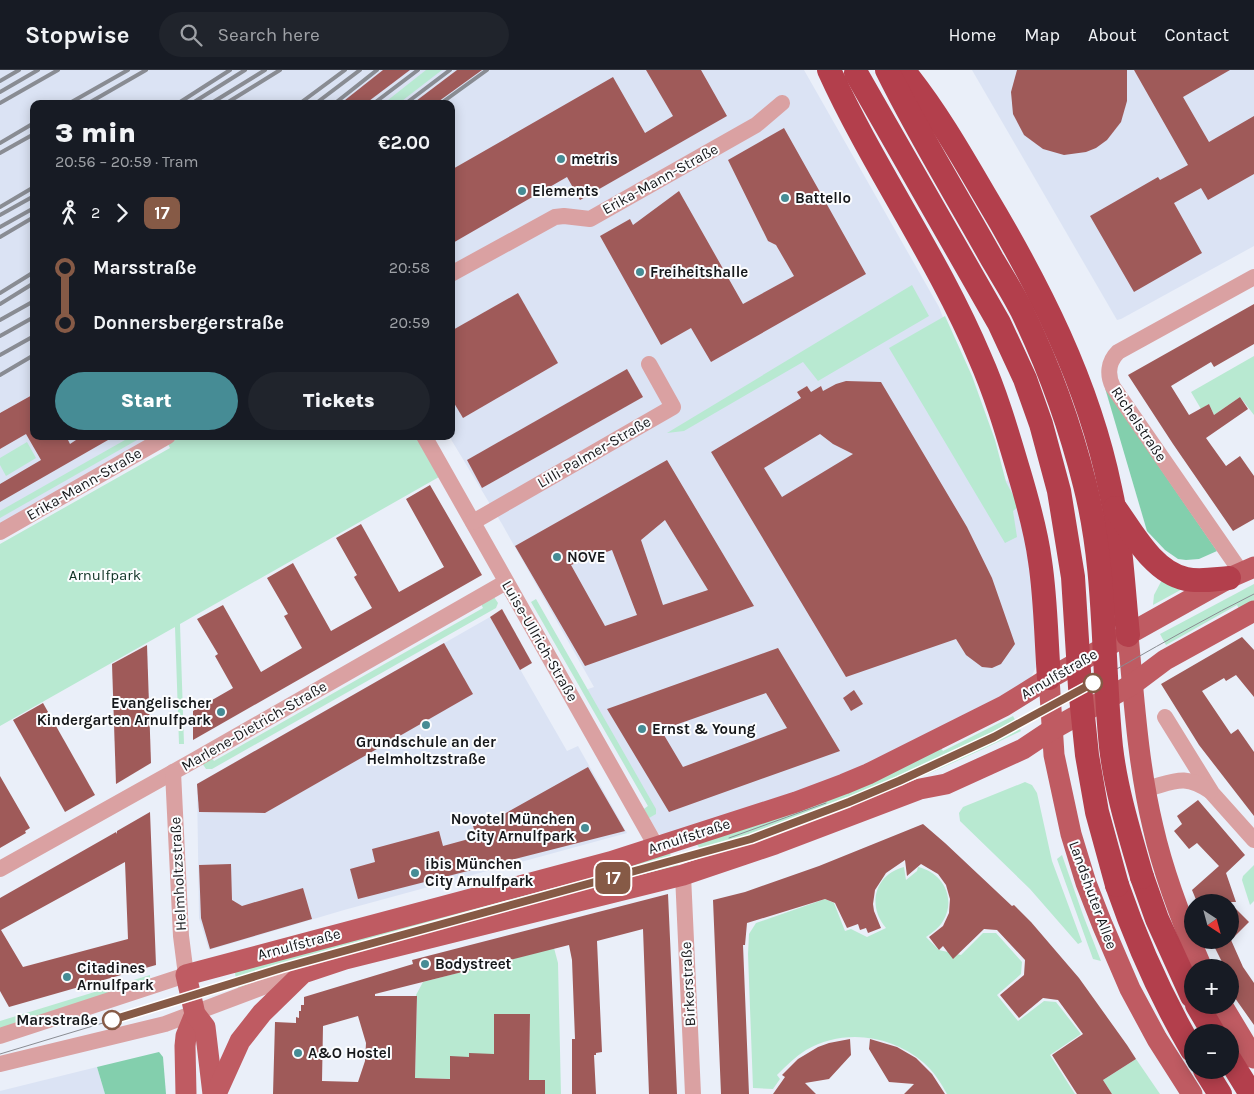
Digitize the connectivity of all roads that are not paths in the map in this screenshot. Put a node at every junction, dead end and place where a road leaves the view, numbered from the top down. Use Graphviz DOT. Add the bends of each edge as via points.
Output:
graph roads {
  1 [pos="829,70"];
  2 [pos="854,70"];
  3 [pos="887,70"];
  4 [pos="903,70"];
  5 [pos="782,103"];
  6 [pos="455,272"];
  7 [pos="1254,277"];
  8 [pos="649,364"];
  9 [pos="161,440"];
  10 [pos="426,440"];
  11 [pos="1114,506"];
  12 [pos="473,522"];
  13 [pos="0,532"];
  14 [pos="1241,573"];
  15 [pos="506,582"];
  16 [pos="1254,611"];
  17 [pos="1128,635"];
  18 [pos="1049,678"];
  19 [pos="1134,684"];
  20 [pos="1164,717"];
  21 [pos="1052,729"];
  22 [pos="173,772"];
  23 [pos="1146,789"];
  24 [pos="1212,794"];
  25 [pos="1254,840"];
  26 [pos="656,846"];
  27 [pos="0,869"];
  28 [pos="683,875"];
  29 [pos="1198,959"];
  30 [pos="302,973"];
  31 [pos="186,975"];
  32 [pos="1184,980"];
  33 [pos="194,1014"];
  34 [pos="1227,1014"];
  35 [pos="0,1036"];
  36 [pos="1184,1036"];
  37 [pos="1254,1058"];
  38 [pos="0,1064"];
  39 [pos="1239,1075"];
  40 [pos="1211,1079"];
  41 [pos="186,1094"];
  42 [pos="214,1094"];
  43 [pos="693,1094"];
  44 [pos="1192,1094"];
  45 [pos="1220,1094"];
  46 [pos="1251,1094"];
  1 -- 18 [label="highway" via="957,310 980,358 1008,432 1037,538"];
  2 -- 36 [label="highway, bridge" via="999,323 1025,379 1059,491 1073,577 1080,687 1097,812 1132,928 1151,974"];
  3 -- 32 [label="highway, bridge" via="907,111 1021,310 1065,414 1094,520 1112,749 1122,805 1142,877"];
  4 -- 11 [label="highway" via="951,138 1028,272 1064,343 1096,430"];
  5 -- 6 [label="street, Erika-Mann-Straße" via="756,125 590,219 555,217"];
  7 -- 14 [label="street, Richelstraße" via="1118,352 1109,371 1113,387"];
  8 -- 12 [label="street, Lilli-Palmer-Straße" via="673,407"];
  9 -- 13 [label="street, Erika-Mann-Straße"];
  10 -- 12 [label="street, Luise-Ullrich-Straße"];
  11 -- 14 [label="highway" via="1152,558 1170,573 1198,580"];
  11 -- 17 [label="highway"];
  12 -- 15 [label="street, Luise-Ullrich-Straße"];
  14 -- 17 [label="main road, Arnulfstraße"];
  15 -- 22 [label="street, Marlene-Dietrich-Straße"];
  15 -- 26 [label="street, Luise-Ullrich-Straße"];
  16 -- 19 [label="main road, Arnulfstraße" via="1165,660"];
  17 -- 18 [label="main road, Arnulfstraße"];
  17 -- 19 [label="main road"];
  18 -- 21 [label="main road, Landshuter Allee"];
  18 -- 26 [label="main road, Arnulfstraße" via="1004,706 868,774 796,802"];
  19 -- 21 [label="main road, Arnulfstraße"];
  19 -- 23 [label="main road"];
  20 -- 24 [label="street"];
  21 -- 28 [label="main road, Arnulfstraße" via="1022,749 946,784 920,789"];
  21 -- 44 [label="main road, Landshuter Allee" via="1054,755 1071,834 1102,924 1137,1004"];
  22 -- 27 [label="street, Marlene-Dietrich-Straße"];
  22 -- 31 [label="street, Helmholtzstraße"];
  23 -- 24 [label="street" via="1186,780"];
  23 -- 29 [label="main road" via="1161,859"];
  24 -- 25 [label="street"];
  26 -- 31 [label="main road, Arnulfstraße" via="610,862"];
  28 -- 30 [label="main road, Arnulfstraße" via="345,959"];
  28 -- 43 [label="street, Birkerstraße"];
  30 -- 33 [label="street, Arnulfstraße"];
  30 -- 42 [label="main road" via="262,1013 240,1041"];
  31 -- 33 [label="main road"];
  31 -- 35 [label="street, Arnulfstraße"];
  33 -- 38 [label="street, Arnulfstraße"];
  33 -- 41 [label="main road" via="186,1036"];
  33 -- 42 [label="main road" via="205,1027"];
  34 -- 37 [label="main road"];
  39 -- 46 [label="highway"];
  40 -- 45 [label="highway"];
}
